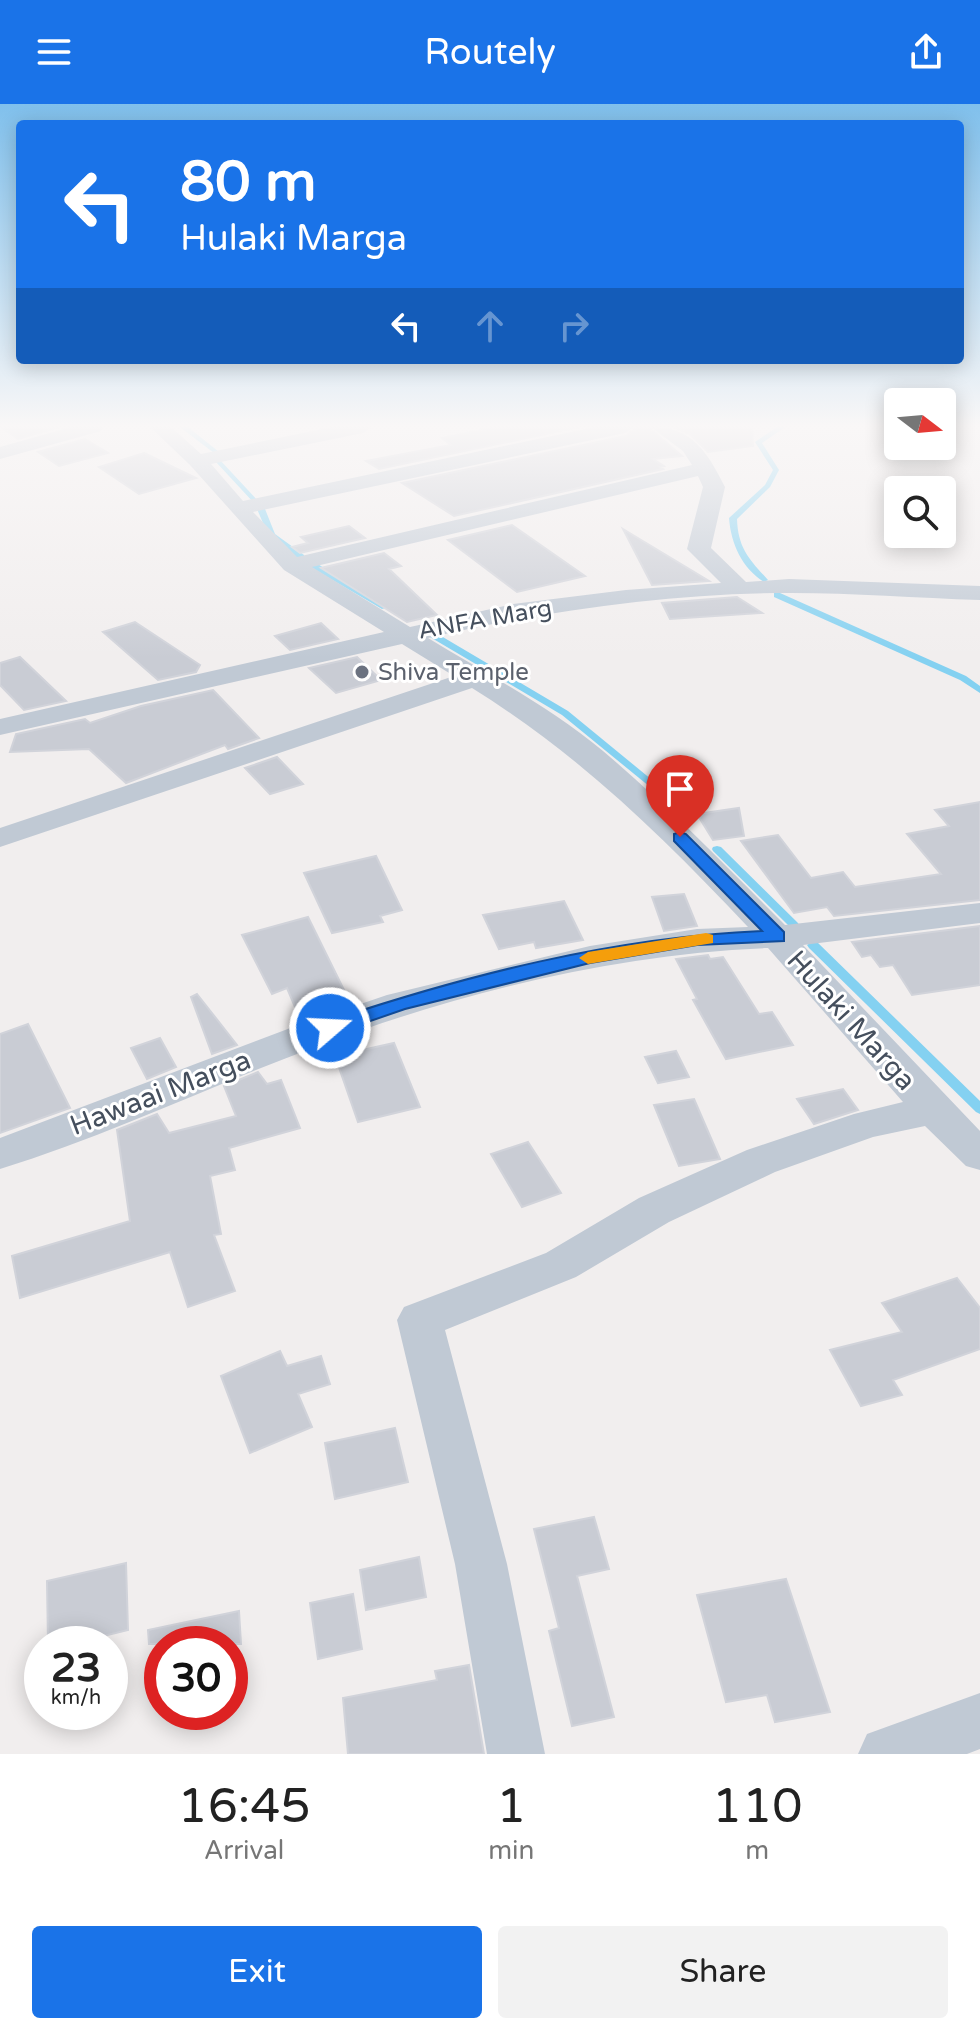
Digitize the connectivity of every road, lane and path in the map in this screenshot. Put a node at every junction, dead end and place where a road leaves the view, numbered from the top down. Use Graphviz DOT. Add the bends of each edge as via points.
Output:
graph roads {
  1 [pos="237,504"];
  2 [pos="260,504"];
  3 [pos="552,504"];
  4 [pos="710,504"];
  5 [pos="241,508"];
  6 [pos="292,565"];
  7 [pos="739,588"];
  8 [pos="980,593"];
  9 [pos="406,633"];
  10 [pos="472,679"];
  11 [pos="0,727"];
  12 [pos="0,838"];
  13 [pos="980,913"];
  14 [pos="777,937"];
  15 [pos="933,1110"];
  16 [pos="0,1154"];
  17 [pos="980,1155"];
  18 [pos="980,1721"];
  19 [pos="516,1754"];
  20 [pos="887,1754"];
  1 -- 5 [label="street, Hulaki Marga"];
  2 -- 5 [label="street"];
  3 -- 6 [label="street"];
  4 -- 7 [label="street" via="699,549"];
  5 -- 6 [label="street, Hulaki Marga" via="263,539"];
  6 -- 9 [label="street, Hulaki Marga"];
  7 -- 8 [label="street, ANFA Marg"];
  7 -- 9 [label="street, ANFA Marg" via="513,611"];
  9 -- 10 [label="street, Hulaki Marga"];
  9 -- 11 [label="street, ANFA Marg"];
  10 -- 12 [label="street"];
  10 -- 14 [label="street, Hulaki Marga" via="529,711 591,756 680,837"];
  13 -- 14 [label="street, Hawaai Marga"];
  14 -- 15 [label="street, Hulaki Marga"];
  14 -- 16 [label="street, Hawaai Marga" via="697,940 590,957 400,1004"];
  15 -- 17 [label="street, Hulaki Marga"];
  15 -- 19 [label="street" via="868,1124 761,1161 654,1210 561,1265 420,1320 481,1564"];
  18 -- 20 [label="street"];
}
